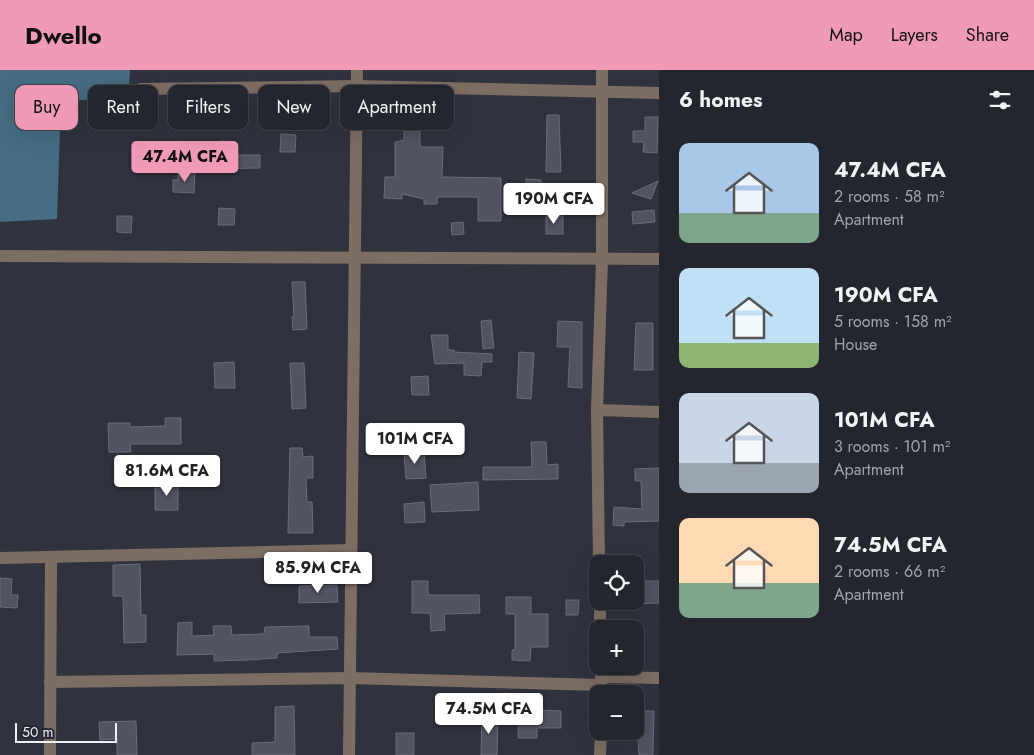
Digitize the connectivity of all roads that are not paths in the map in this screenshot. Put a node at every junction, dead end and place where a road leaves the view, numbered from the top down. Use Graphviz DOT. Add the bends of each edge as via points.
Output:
graph roads {
  1 [pos="357,70"];
  2 [pos="602,70"];
  3 [pos="357,85"];
  4 [pos="340,86"];
  5 [pos="454,88"];
  6 [pos="158,89"];
  7 [pos="602,91"];
  8 [pos="659,92"];
  9 [pos="356,130"];
  10 [pos="0,256"];
  11 [pos="355,259"];
  12 [pos="602,259"];
  13 [pos="659,259"];
  14 [pos="597,410"];
  15 [pos="659,412"];
  16 [pos="351,550"];
  17 [pos="599,555"];
  18 [pos="0,558"];
  19 [pos="51,558"];
  20 [pos="350,678"];
  21 [pos="659,678"];
  22 [pos="601,681"];
  23 [pos="50,682"];
  24 [pos="601,740"];
  25 [pos="50,755"];
  26 [pos="349,755"];
  27 [pos="600,755"];
  1 -- 3 [label="street"];
  2 -- 7 [label="street"];
  4 -- 6 [label="street"];
  5 -- 7 [label="street"];
  7 -- 8 [label="street"];
  7 -- 12 [label="street"];
  9 -- 11 [label="street"];
  10 -- 11 [label="street"];
  11 -- 12 [label="street"];
  11 -- 16 [label="street"];
  12 -- 13 [label="street"];
  12 -- 14 [label="street"];
  14 -- 15 [label="street"];
  14 -- 17 [label="street"];
  16 -- 19 [label="street"];
  16 -- 20 [label="street"];
  18 -- 19 [label="street"];
  19 -- 23 [label="street"];
  20 -- 22 [label="street"];
  20 -- 23 [label="street"];
  20 -- 26 [label="street"];
  21 -- 22 [label="street"];
  23 -- 25 [label="street"];
  24 -- 27 [label="street"];
}
